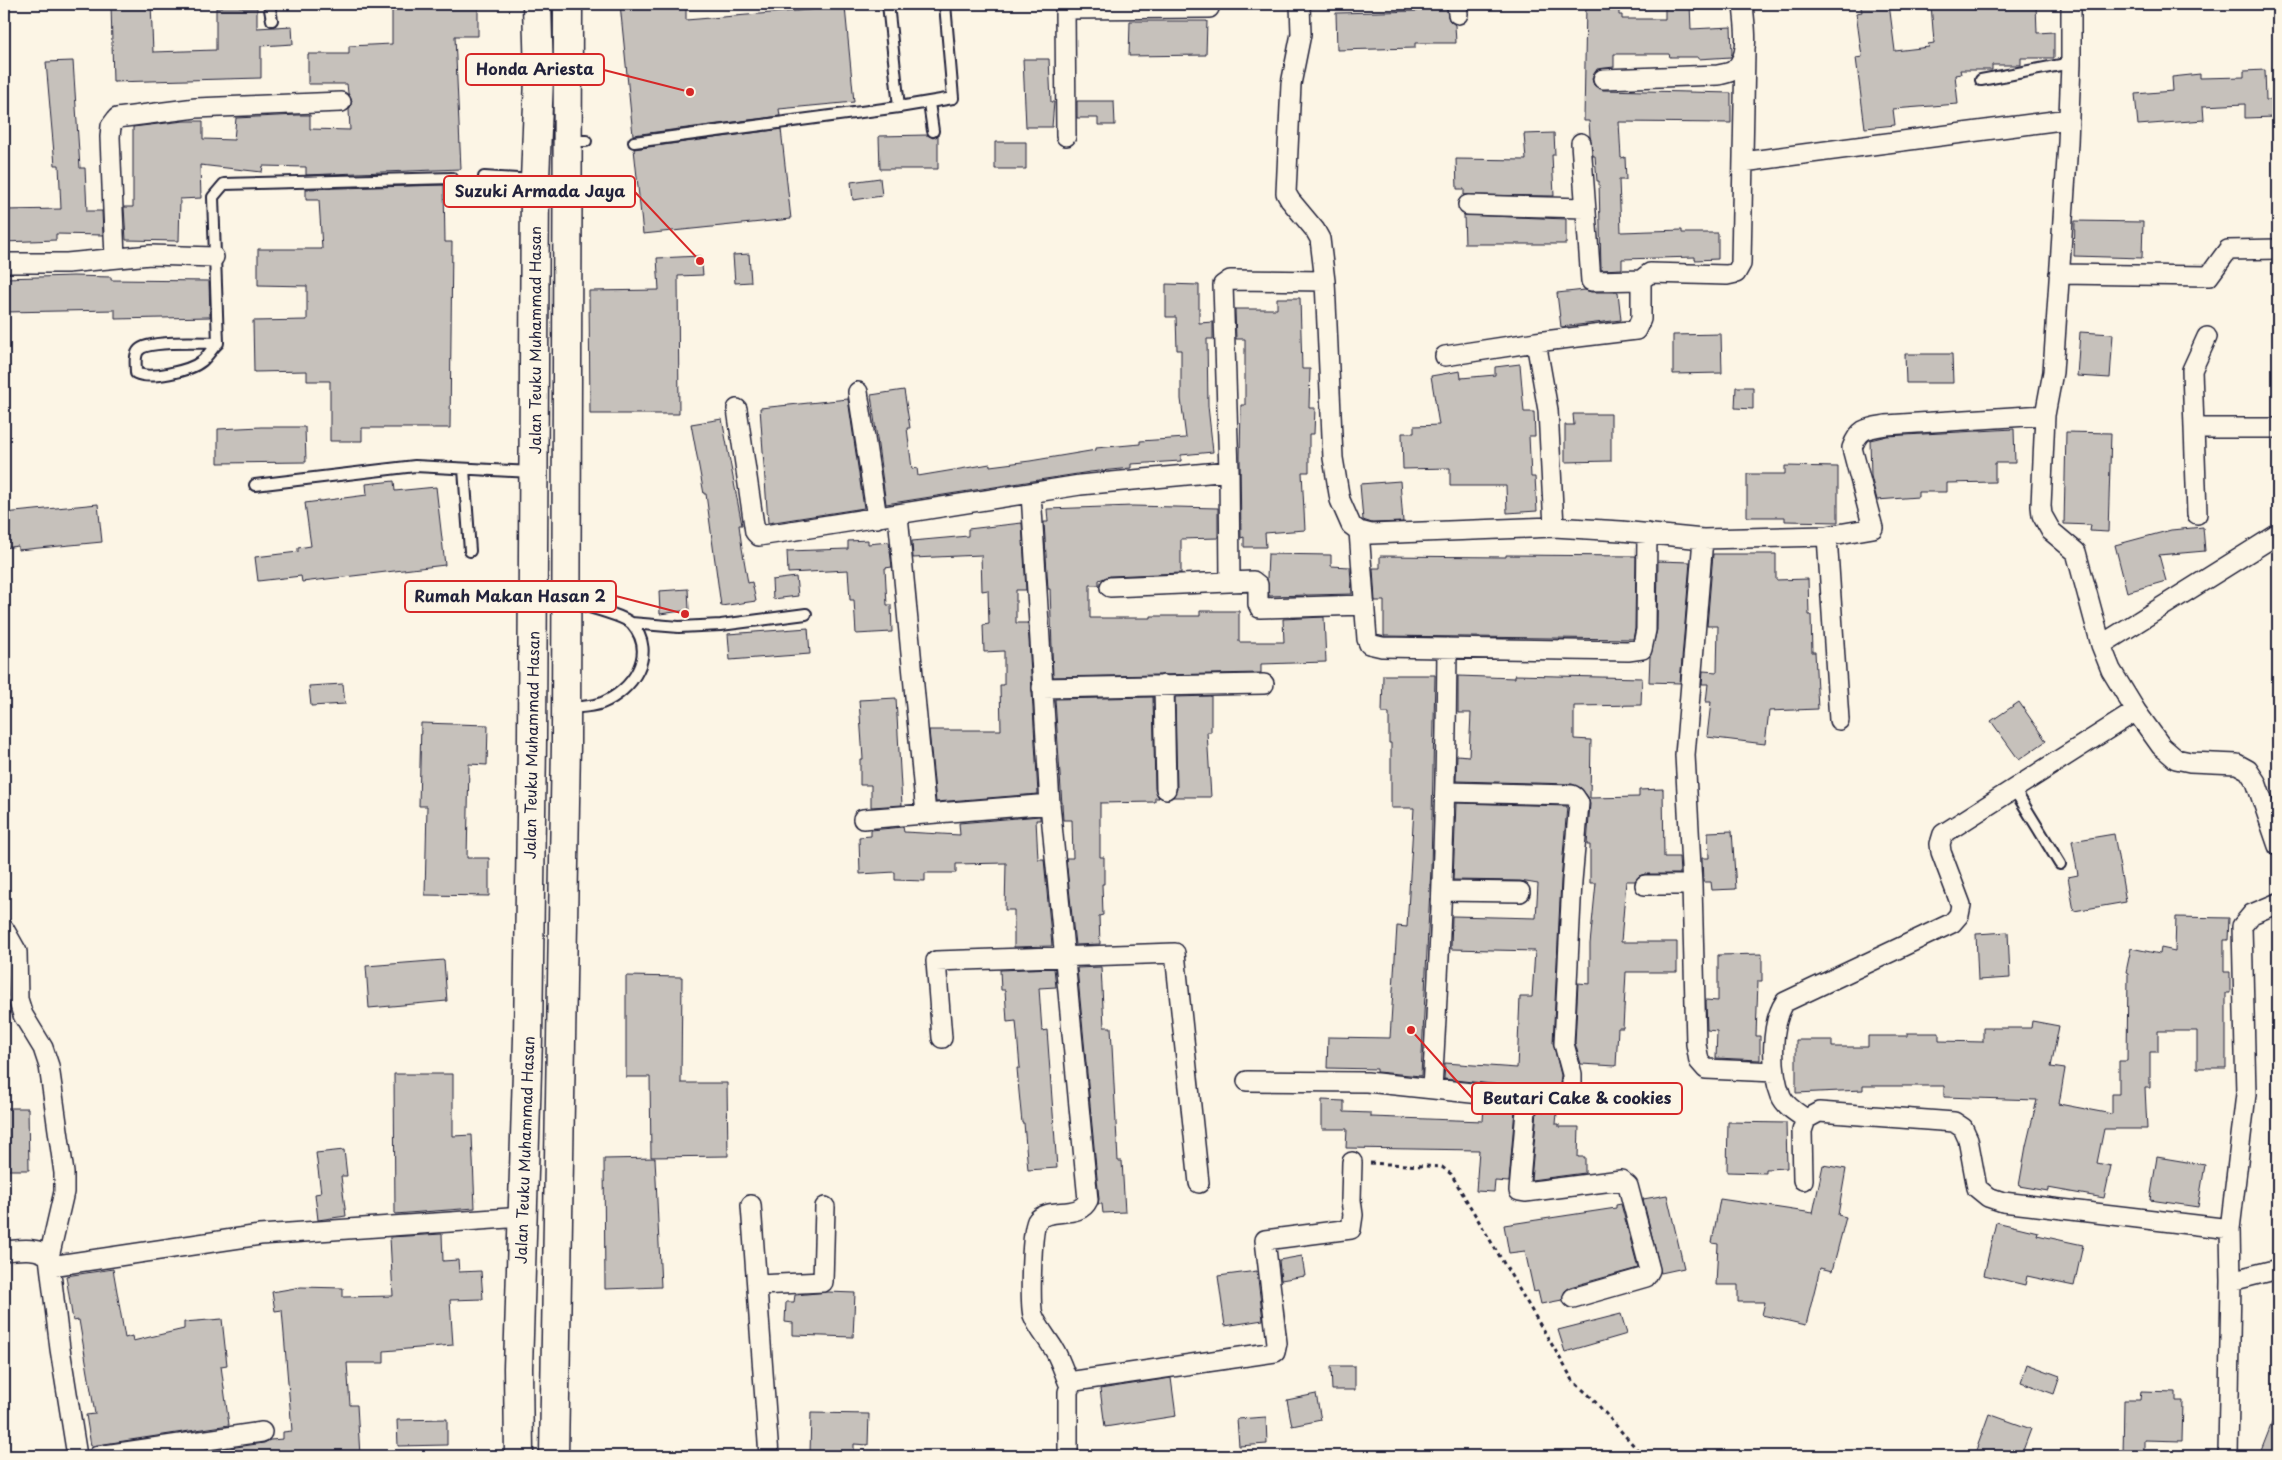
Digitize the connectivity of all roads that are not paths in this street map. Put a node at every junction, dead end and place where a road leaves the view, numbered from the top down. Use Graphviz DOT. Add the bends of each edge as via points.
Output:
graph roads {
  1 [pos="269,4"];
  2 [pos="537,4"];
  3 [pos="568,4"];
  4 [pos="888,4"];
  5 [pos="945,4"];
  6 [pos="1300,4"];
  7 [pos="1743,4"];
  8 [pos="2071,4"];
  9 [pos="1065,7"];
  10 [pos="1209,8"];
  11 [pos="272,20"];
  12 [pos="1745,51"];
  13 [pos="2072,63"];
  14 [pos="1604,79"];
  15 [pos="1982,80"];
  16 [pos="340,102"];
  17 [pos="929,103"];
  18 [pos="898,107"];
  19 [pos="2069,119"];
  20 [pos="933,132"];
  21 [pos="1066,136"];
  22 [pos="634,142"];
  23 [pos="1581,143"];
  24 [pos="1743,162"];
  25 [pos="484,176"];
  26 [pos="452,178"];
  27 [pos="536,180"];
  28 [pos="1468,205"];
  29 [pos="1585,208"];
  30 [pos="2278,249"];
  31 [pos="214,257"];
  32 [pos="115,258"];
  33 [pos="4,262"];
  34 [pos="2059,274"];
  35 [pos="1641,280"];
  36 [pos="1325,281"];
  37 [pos="2207,337"];
  38 [pos="1536,342"];
  39 [pos="218,343"];
  40 [pos="1445,356"];
  41 [pos="858,392"];
  42 [pos="737,409"];
  43 [pos="2045,415"];
  44 [pos="2195,428"];
  45 [pos="2278,428"];
  46 [pos="464,468"];
  47 [pos="1229,471"];
  48 [pos="533,472"];
  49 [pos="255,485"];
  50 [pos="1031,493"];
  51 [pos="2197,514"];
  52 [pos="898,515"];
  53 [pos="877,518"];
  54 [pos="1554,528"];
  55 [pos="1359,531"];
  56 [pos="1647,533"];
  57 [pos="2278,534"];
  58 [pos="1827,536"];
  59 [pos="1703,539"];
  60 [pos="470,551"];
  61 [pos="1230,582"];
  62 [pos="1110,587"];
  63 [pos="567,601"];
  64 [pos="1364,606"];
  65 [pos="806,614"];
  66 [pos="631,623"];
  67 [pos="2101,645"];
  68 [pos="1447,648"];
  69 [pos="1264,684"];
  70 [pos="1164,685"];
  71 [pos="1042,688"];
  72 [pos="566,708"];
  73 [pos="2136,711"];
  74 [pos="1839,720"];
  75 [pos="532,740"];
  76 [pos="566,744"];
  77 [pos="1166,788"];
  78 [pos="2014,789"];
  79 [pos="1446,792"];
  80 [pos="1050,804"];
  81 [pos="926,814"];
  82 [pos="863,819"];
  83 [pos="2278,846"];
  84 [pos="2060,864"];
  85 [pos="1645,885"];
  86 [pos="1692,885"];
  87 [pos="1442,891"];
  88 [pos="1520,892"];
  89 [pos="2278,903"];
  90 [pos="4,929"];
  91 [pos="1065,956"];
  92 [pos="942,1038"];
  93 [pos="1775,1072"];
  94 [pos="1247,1081"];
  95 [pos="1432,1088"];
  96 [pos="1527,1099"];
  97 [pos="1806,1119"];
  98 [pos="1352,1162"];
  99 [pos="1803,1180"];
  100 [pos="1199,1183"];
  101 [pos="751,1205"];
  102 [pos="824,1207"];
  103 [pos="523,1217"];
  104 [pos="2230,1229"];
  105 [pos="4,1251"];
  106 [pos="50,1262"];
  107 [pos="2278,1269"];
  108 [pos="2231,1281"];
  109 [pos="758,1285"];
  110 [pos="1573,1298"];
  111 [pos="1070,1386"];
  112 [pos="262,1432"];
  113 [pos="77,1456"];
  114 [pos="98,1456"];
  115 [pos="518,1456"];
  116 [pos="554,1456"];
  117 [pos="769,1456"];
  118 [pos="1068,1456"];
  119 [pos="2228,1456"];
  1 -- 11 [label="lane"];
  2 -- 27 [label="highway, Jalan Teuku Muhammad Hasan"];
  3 -- 63 [label="highway" via="577,141"];
  4 -- 18 [label="lane"];
  5 -- 17 [label="lane" via="954,96"];
  6 -- 36 [label="street" via="1301,34 1291,84 1285,183 1290,200 1320,239"];
  7 -- 12 [label="street"];
  8 -- 13 [label="street"];
  9 -- 10 [label="street"];
  9 -- 21 [label="street"];
  12 -- 14 [label="street" via="1733,70 1718,75"];
  12 -- 24 [label="street"];
  13 -- 15 [label="lane"];
  13 -- 19 [label="street"];
  16 -- 32 [label="street" via="196,108 117,118 110,126"];
  17 -- 18 [label="lane"];
  17 -- 20 [label="lane"];
  18 -- 22 [label="lane"];
  19 -- 24 [label="street"];
  19 -- 34 [label="street"];
  23 -- 29 [label="street"];
  24 -- 35 [label="street" via="1741,264 1736,273 1650,273"];
  25 -- 27 [label="lane"];
  26 -- 31 [label="lane" via="224,184 213,197"];
  27 -- 48 [label="highway, Jalan Teuku Muhammad Hasan"];
  28 -- 29 [label="street"];
  29 -- 35 [label="street" via="1591,281"];
  30 -- 34 [label="street" via="2228,250 2209,276"];
  31 -- 32 [label="street" via="150,255"];
  31 -- 39 [label="lane"];
  32 -- 33 [label="street"];
  34 -- 43 [label="street" via="2053,372"];
  35 -- 38 [label="street" via="1641,319 1636,330"];
  36 -- 47 [label="street" via="1230,280 1223,285"];
  36 -- 55 [label="street" via="1335,479 1346,517"];
  37 -- 44 [label="street" via="2192,370"];
  38 -- 40 [label="street"];
  38 -- 54 [label="street" via="1548,410"];
  39 -- 39 [label="lane" via="160,344 141,348 137,352 136,373 150,377 189,368 202,361"];
  41 -- 53 [label="street"];
  42 -- 53 [label="street" via="756,534 762,536"];
  43 -- 58 [label="street" via="1866,428 1856,436 1852,448 1873,528"];
  43 -- 67 [label="street" via="2042,515 2051,531 2076,552"];
  44 -- 45 [label="street"];
  44 -- 51 [label="street"];
  46 -- 48 [label="lane"];
  46 -- 49 [label="lane" via="394,467"];
  46 -- 60 [label="lane"];
  47 -- 50 [label="street" via="1080,485"];
  47 -- 61 [label="street"];
  48 -- 75 [label="highway, Jalan Teuku Muhammad Hasan"];
  50 -- 52 [label="street"];
  50 -- 71 [label="street"];
  52 -- 53 [label="street"];
  52 -- 81 [label="street"];
  54 -- 55 [label="street" via="1371,534"];
  54 -- 56 [label="street"];
  55 -- 64 [label="street"];
  56 -- 59 [label="street"];
  56 -- 68 [label="street" via="1646,630 1642,649"];
  57 -- 67 [label="street"];
  58 -- 59 [label="street"];
  58 -- 74 [label="street"];
  59 -- 86 [label="street" via="1685,755"];
  61 -- 62 [label="street"];
  61 -- 64 [label="street" via="1257,583 1260,608"];
  63 -- 66 [label="lane"];
  63 -- 72 [label="highway"];
  64 -- 68 [label="street" via="1369,644"];
  65 -- 66 [label="lane" via="687,627"];
  66 -- 72 [label="lane" via="643,645 639,672 629,685 600,704"];
  67 -- 73 [label="street"];
  68 -- 79 [label="street"];
  69 -- 70 [label="street"];
  70 -- 71 [label="street"];
  70 -- 77 [label="street"];
  71 -- 80 [label="street"];
  72 -- 76 [label="highway"];
  73 -- 78 [label="street"];
  73 -- 83 [label="street" via="2176,759 2237,764 2248,770 2256,782"];
  75 -- 76 [label="highway"];
  75 -- 103 [label="highway, Jalan Teuku Muhammad Hasan"];
  76 -- 116 [label="highway"];
  78 -- 84 [label="lane"];
  78 -- 93 [label="street" via="1943,834 1941,852 1961,905 1959,915 1952,923 1785,1002 1778,1013 1774,1035"];
  79 -- 87 [label="street"];
  79 -- 96 [label="street" via="1575,796 1579,803 1564,1044 1572,1074 1572,1100 1566,1103"];
  80 -- 81 [label="street"];
  80 -- 91 [label="street"];
  81 -- 82 [label="street"];
  85 -- 86 [label="street"];
  86 -- 93 [label="street" via="1699,1061 1711,1071"];
  87 -- 88 [label="street"];
  87 -- 95 [label="street"];
  89 -- 104 [label="street" via="2252,914 2242,926 2246,1094"];
  90 -- 106 [label="street" via="17,952 18,999 23,1015 43,1048 49,1066 64,1173 64,1192"];
  91 -- 92 [label="street" via="936,961"];
  91 -- 100 [label="street" via="1175,953"];
  91 -- 111 [label="street" via="1088,1200 1078,1210 1042,1216 1033,1227 1031,1309"];
  93 -- 97 [label="street" via="1781,1097"];
  94 -- 95 [label="street" via="1367,1082"];
  95 -- 96 [label="street"];
  96 -- 110 [label="street" via="1519,1191 1621,1180 1628,1186 1650,1270 1646,1277"];
  97 -- 99 [label="street" via="1802,1132"];
  97 -- 104 [label="street" via="1818,1112 1954,1122 1963,1128 1968,1140 1977,1188 1988,1197 2003,1202"];
  98 -- 111 [label="street" via="1351,1228 1265,1240 1277,1343 1275,1352 1079,1379"];
  101 -- 109 [label="street"];
  102 -- 109 [label="street" via="824,1282"];
  103 -- 106 [label="street" via="260,1235"];
  103 -- 115 [label="highway, Jalan Teuku Muhammad Hasan"];
  104 -- 108 [label="street"];
  105 -- 106 [label="street" via="44,1252"];
  106 -- 113 [label="street"];
  107 -- 108 [label="street"];
  108 -- 119 [label="street"];
  109 -- 117 [label="street"];
  111 -- 118 [label="street"];
  112 -- 114 [label="street"];
}
